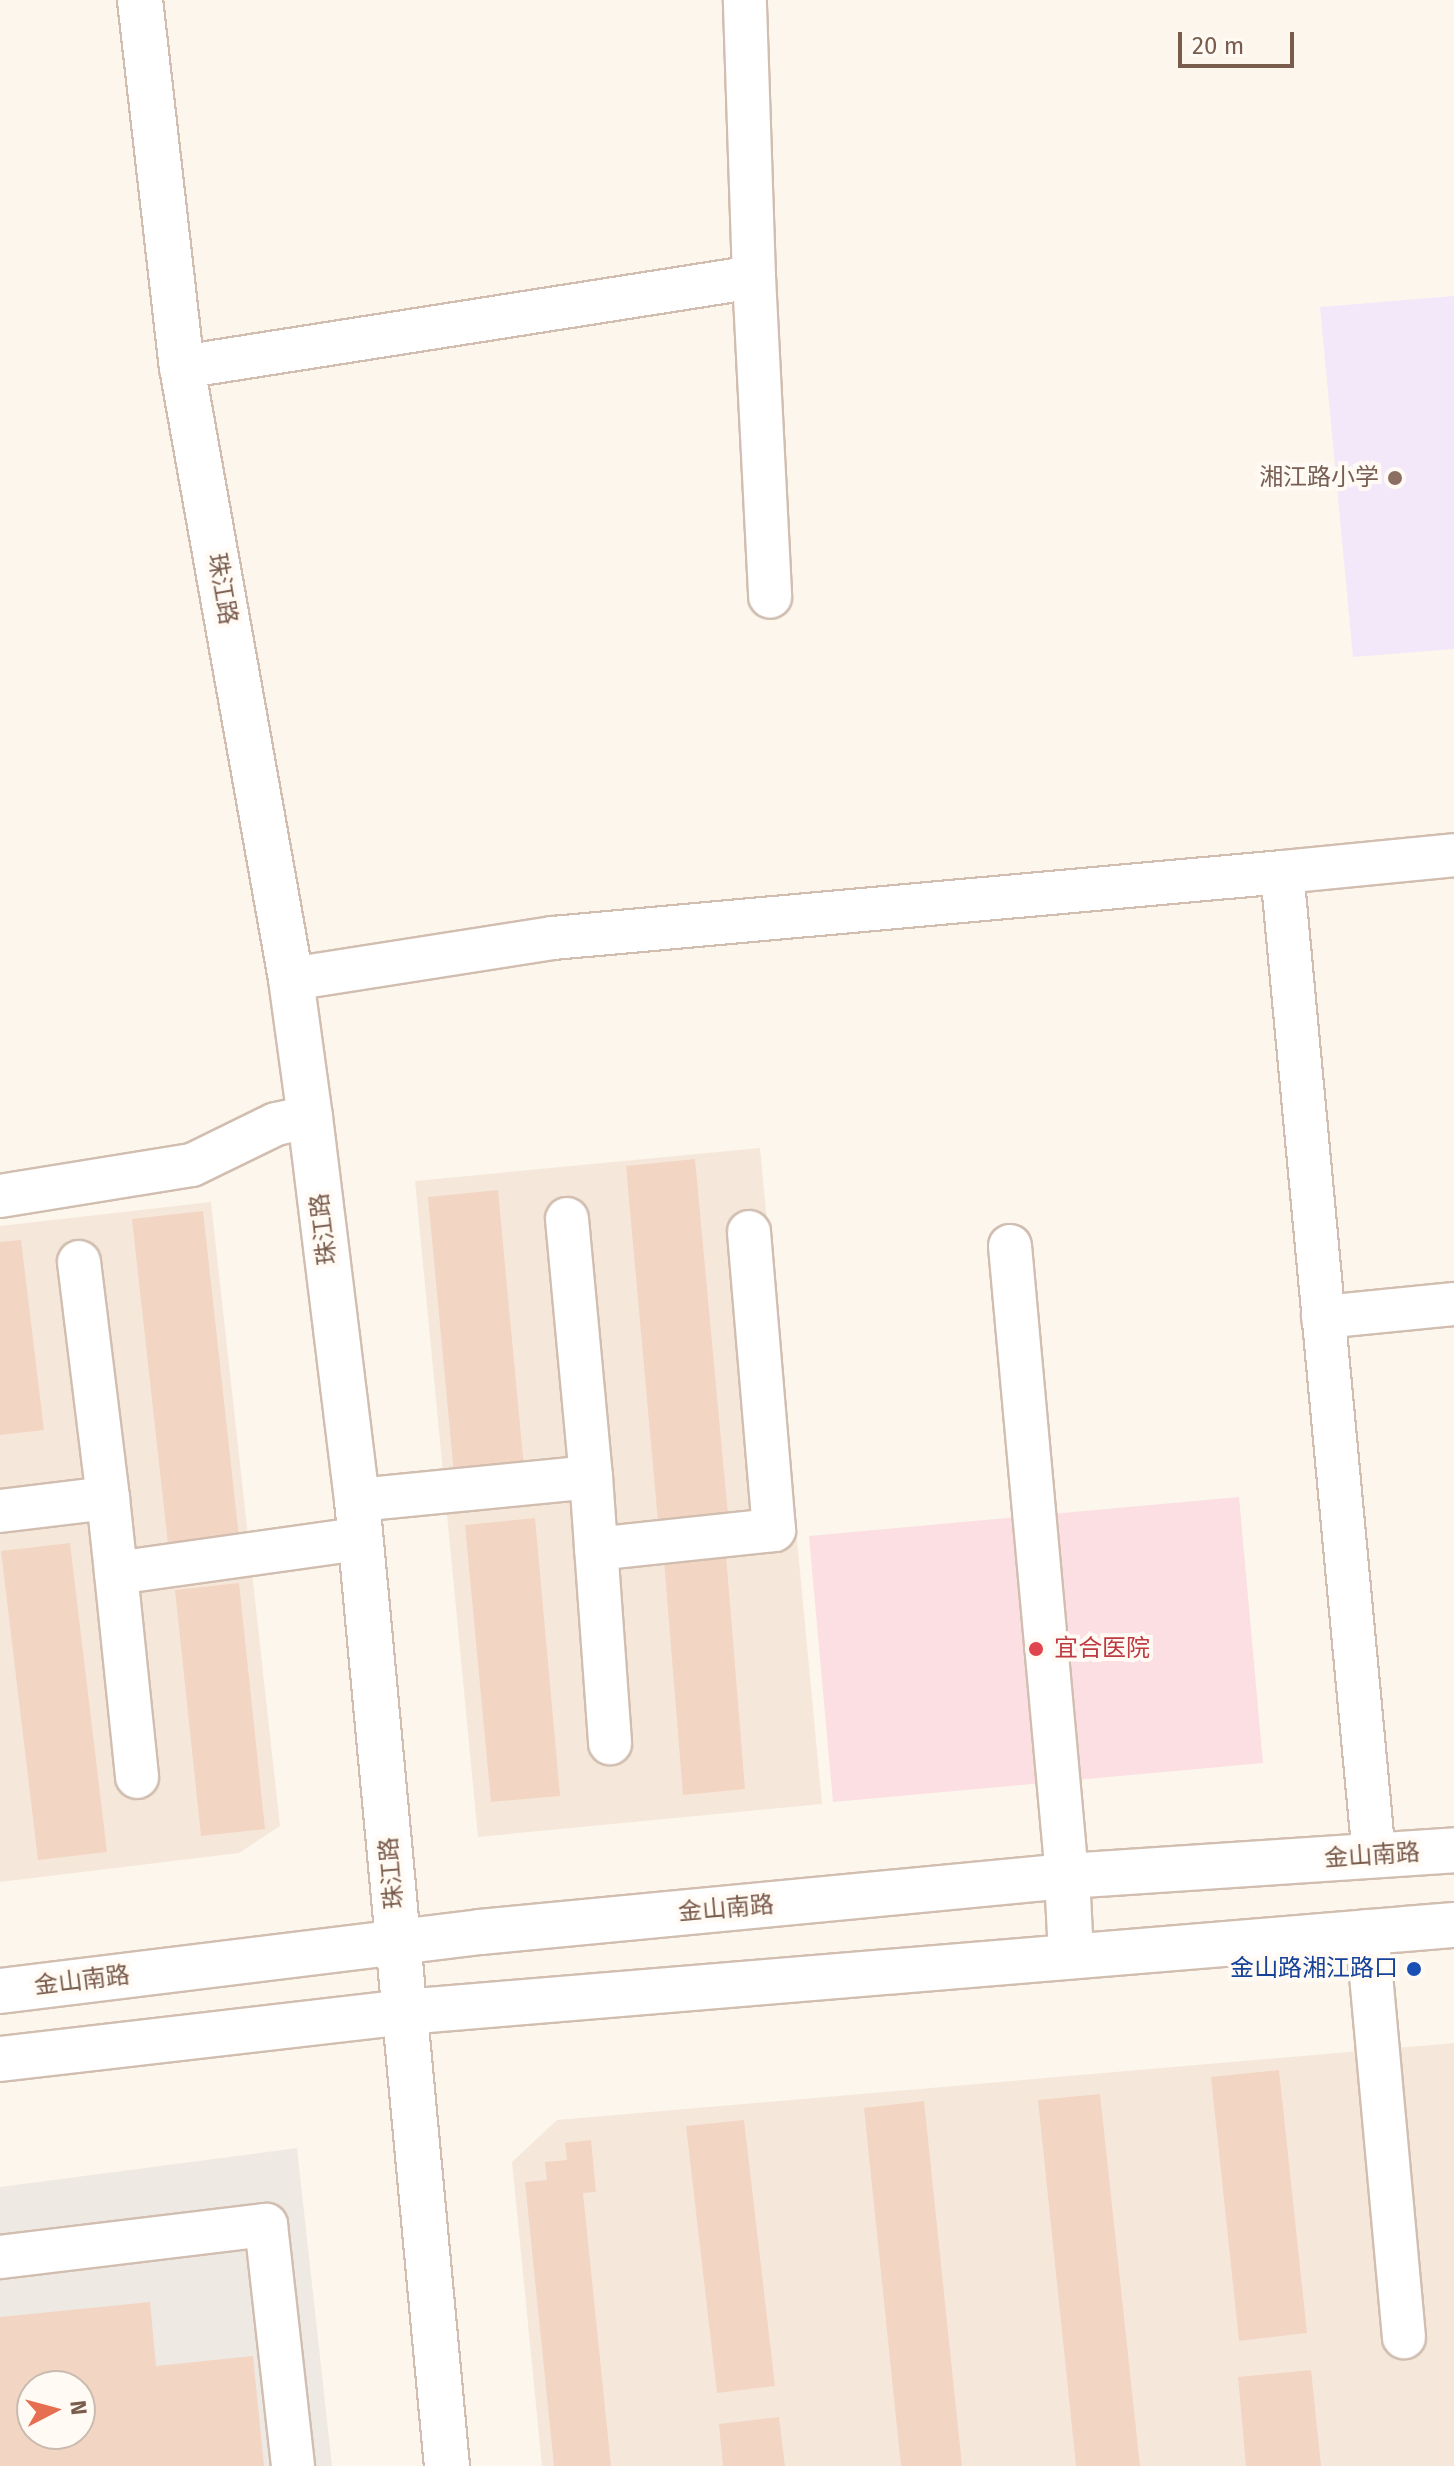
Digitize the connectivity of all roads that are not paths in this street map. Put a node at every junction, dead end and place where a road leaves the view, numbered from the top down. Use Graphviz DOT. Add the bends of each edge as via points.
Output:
graph roads {
  1 [pos="140,0"];
  2 [pos="745,0"];
  3 [pos="754,277"];
  4 [pos="182,367"];
  5 [pos="770,597"];
  6 [pos="1454,855"];
  7 [pos="1282,872"];
  8 [pos="291,979"];
  9 [pos="310,1117"];
  10 [pos="0,1196"];
  11 [pos="567,1219"];
  12 [pos="749,1232"];
  13 [pos="1010,1246"];
  14 [pos="79,1262"];
  15 [pos="1454,1304"];
  16 [pos="1323,1317"];
  17 [pos="591,1477"];
  18 [pos="108,1498"];
  19 [pos="0,1511"];
  20 [pos="358,1520"];
  21 [pos="596,1549"];
  22 [pos="116,1573"];
  23 [pos="610,1743"];
  24 [pos="137,1777"];
  25 [pos="1454,1850"];
  26 [pos="1374,1856"];
  27 [pos="1067,1876"];
  28 [pos="1454,1925"];
  29 [pos="1367,1931"];
  30 [pos="398,1942"];
  31 [pos="1071,1956"];
  32 [pos="0,1991"];
  33 [pos="404,2012"];
  34 [pos="0,2059"];
  35 [pos="0,2257"];
  36 [pos="1404,2337"];
  37 [pos="293,2466"];
  38 [pos="447,2466"];
  1 -- 4 [label="main road, 珠江路"];
  2 -- 3 [label="street"];
  3 -- 4 [label="street"];
  3 -- 5 [label="street"];
  4 -- 8 [label="main road, 珠江路"];
  6 -- 7 [label="street"];
  7 -- 8 [label="street" via="553,938"];
  7 -- 16 [label="street"];
  8 -- 9 [label="main road, 珠江路"];
  9 -- 10 [label="street" via="276,1124 192,1165"];
  9 -- 20 [label="main road, 珠江路"];
  11 -- 17 [label="street"];
  12 -- 21 [label="street" via="774,1530"];
  13 -- 27 [label="street"];
  14 -- 18 [label="street"];
  15 -- 16 [label="street"];
  16 -- 26 [label="street"];
  17 -- 20 [label="street"];
  17 -- 21 [label="street"];
  18 -- 19 [label="street"];
  18 -- 22 [label="street"];
  20 -- 22 [label="street"];
  20 -- 30 [label="main road, 珠江路"];
  21 -- 23 [label="street"];
  22 -- 24 [label="street"];
  25 -- 26 [label="main road, 金山南路"];
  26 -- 27 [label="main road, 金山南路"];
  27 -- 30 [label="main road, 金山南路"];
  27 -- 31 [label="main road"];
  28 -- 29 [label="main road"];
  29 -- 31 [label="main road"];
  29 -- 36 [label="street"];
  30 -- 32 [label="main road, 金山南路"];
  30 -- 33 [label="main road, 珠江路"];
  31 -- 33 [label="main road"];
  33 -- 34 [label="main road"];
  33 -- 38 [label="main road, 珠江路"];
  35 -- 37 [label="street" via="266,2225"];
}
